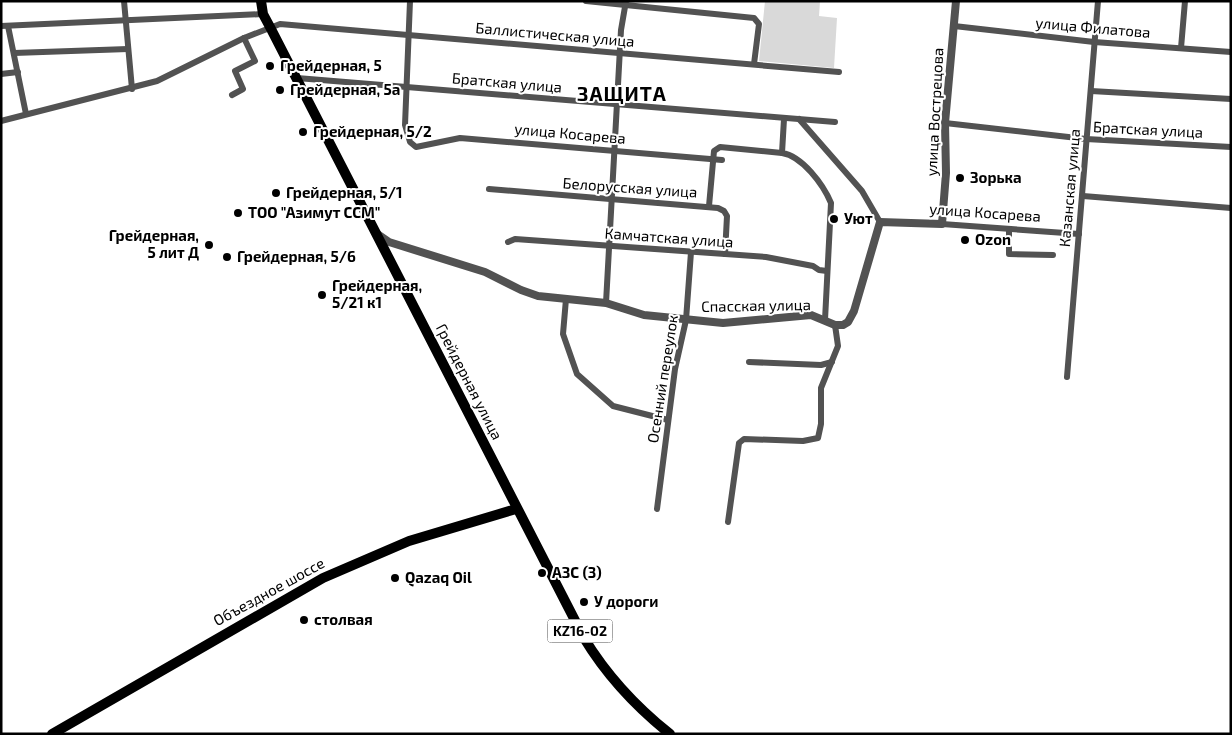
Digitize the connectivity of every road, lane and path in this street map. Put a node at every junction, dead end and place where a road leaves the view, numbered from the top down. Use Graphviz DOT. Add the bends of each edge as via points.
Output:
graph roads {
  1 [pos="124,1"];
  2 [pos="261,1"];
  3 [pos="410,1"];
  4 [pos="586,1"];
  5 [pos="956,1"];
  6 [pos="1098,1"];
  7 [pos="1185,1"];
  8 [pos="625,3"];
  9 [pos="263,14"];
  10 [pos="126,22"];
  11 [pos="5,26"];
  12 [pos="954,26"];
  13 [pos="270,27"];
  14 [pos="410,35"];
  15 [pos="244,38"];
  16 [pos="1094,42"];
  17 [pos="1181,48"];
  18 [pos="128,49"];
  19 [pos="1231,52"];
  20 [pos="14,53"];
  21 [pos="619,53"];
  22 [pos="754,64"];
  23 [pos="18,72"];
  24 [pos="839,72"];
  25 [pos="1,74"];
  26 [pos="297,78"];
  27 [pos="405,88"];
  28 [pos="132,89"];
  29 [pos="1090,91"];
  30 [pos="232,95"];
  31 [pos="1231,99"];
  32 [pos="616,104"];
  33 [pos="26,114"];
  34 [pos="784,119"];
  35 [pos="799,119"];
  36 [pos="1,121"];
  37 [pos="834,122"];
  38 [pos="945,123"];
  39 [pos="1086,139"];
  40 [pos="1231,147"];
  41 [pos="613,152"];
  42 [pos="782,153"];
  43 [pos="713,160"];
  44 [pos="722,160"];
  45 [pos="489,189"];
  46 [pos="1083,196"];
  47 [pos="610,200"];
  48 [pos="709,206"];
  49 [pos="1231,208"];
  50 [pos="880,222"];
  51 [pos="942,224"];
  52 [pos="1009,230"];
  53 [pos="375,232"];
  54 [pos="1079,234"];
  55 [pos="508,242"];
  56 [pos="608,246"];
  57 [pos="408,248"];
  58 [pos="692,252"];
  59 [pos="725,254"];
  60 [pos="1053,255"];
  61 [pos="389,261"];
  62 [pos="827,271"];
  63 [pos="566,299"];
  64 [pos="606,303"];
  65 [pos="686,320"];
  66 [pos="825,320"];
  67 [pos="836,325"];
  68 [pos="749,362"];
  69 [pos="832,362"];
  70 [pos="1067,378"];
  71 [pos="668,420"];
  72 [pos="516,509"];
  73 [pos="657,509"];
  74 [pos="728,522"];
  75 [pos="52,734"];
  76 [pos="670,734"];
  1 -- 10 [label="street"];
  2 -- 9 [label="main road, Грейдерная улица / KZ16-02"];
  3 -- 14 [label="street"];
  4 -- 8 [label="street"];
  5 -- 12 [label="street, улица Вострецова"];
  6 -- 16 [label="street, Казанская улица"];
  7 -- 17 [label="street"];
  8 -- 21 [label="street"];
  8 -- 22 [label="street" via="754,18 759,24"];
  9 -- 10 [label="street"];
  9 -- 13 [label="main road, Грейдерная улица / KZ16-02"];
  10 -- 11 [label="street"];
  10 -- 18 [label="street"];
  11 -- 20 [label="street"];
  12 -- 16 [label="street, улица Филатова"];
  12 -- 38 [label="street, улица Вострецова"];
  13 -- 14 [label="street, Баллистическая улица" via="280,24"];
  13 -- 15 [label="street, Баллистическая улица"];
  13 -- 26 [label="main road, Грейдерная улица / KZ16-02"];
  14 -- 21 [label="street, Баллистическая улица"];
  14 -- 27 [label="street"];
  15 -- 28 [label="street, Баллистическая улица" via="157,81"];
  15 -- 30 [label="street" via="255,61 235,70 244,88"];
  16 -- 17 [label="street, улица Филатова"];
  16 -- 29 [label="street, Казанская улица"];
  17 -- 19 [label="street, улица Филатова"];
  18 -- 20 [label="street"];
  18 -- 28 [label="street"];
  20 -- 23 [label="street"];
  21 -- 22 [label="street, Баллистическая улица"];
  21 -- 32 [label="street"];
  22 -- 24 [label="street, Баллистическая улица"];
  23 -- 25 [label="street"];
  23 -- 33 [label="street"];
  26 -- 27 [label="street, Братская улица"];
  26 -- 53 [label="main road, Грейдерная улица / KZ16-02"];
  27 -- 32 [label="street, Братская улица"];
  27 -- 41 [label="street, улица Косарева" via="405,125 410,142 416,147 460,138"];
  28 -- 33 [label="street, Баллистическая улица"];
  29 -- 31 [label="street"];
  29 -- 39 [label="street, Казанская улица"];
  32 -- 34 [label="street, Братская улица"];
  32 -- 41 [label="street"];
  33 -- 36 [label="street, Баллистическая улица"];
  34 -- 35 [label="street, Братская улица"];
  34 -- 42 [label="street"];
  35 -- 37 [label="street, Братская улица"];
  35 -- 50 [label="street" via="862,191"];
  38 -- 39 [label="street, Братская улица"];
  38 -- 51 [label="street, улица Вострецова"];
  39 -- 40 [label="street, Братская улица"];
  39 -- 46 [label="street, Казанская улица"];
  41 -- 43 [label="street, улица Косарева"];
  41 -- 47 [label="street"];
  42 -- 43 [label="street" via="720,147 714,151"];
  42 -- 62 [label="street" via="799,161 826,192 831,203"];
  43 -- 44 [label="street, улица Косарева"];
  43 -- 48 [label="street"];
  45 -- 47 [label="street, Белорусская улица"];
  46 -- 49 [label="street"];
  46 -- 54 [label="street, Казанская улица"];
  47 -- 48 [label="street, Белорусская улица"];
  47 -- 56 [label="street"];
  48 -- 59 [label="street, Белорусская улица" via="724,211 727,216"];
  50 -- 51 [label="street, улица Косарева"];
  50 -- 67 [label="street" via="854,311 843,326"];
  51 -- 52 [label="street, улица Косарева"];
  52 -- 54 [label="street, улица Косарева"];
  52 -- 60 [label="street" via="1009,254"];
  53 -- 57 [label="street, Спасская улица" via="389,242"];
  53 -- 61 [label="main road, Грейдерная улица / KZ16-02"];
  54 -- 70 [label="street, Казанская улица"];
  55 -- 56 [label="street, Камчатская улица" via="515,239"];
  56 -- 58 [label="street, Камчатская улица"];
  56 -- 64 [label="street"];
  57 -- 61 [label="street" via="396,251"];
  57 -- 63 [label="street, Спасская улица" via="485,272 538,296"];
  58 -- 59 [label="street, Камчатская улица"];
  58 -- 65 [label="street, Осенний переулок"];
  59 -- 62 [label="street, Камчатская улица" via="766,258"];
  61 -- 72 [label="main road, Грейдерная улица / KZ16-02"];
  62 -- 66 [label="street"];
  63 -- 64 [label="street, Спасская улица"];
  63 -- 71 [label="street" via="563,334 577,374 613,406"];
  64 -- 65 [label="street, Спасская улица" via="644,316"];
  65 -- 66 [label="street, Спасская улица" via="724,323 811,315"];
  65 -- 71 [label="street, Осенний переулок"];
  66 -- 67 [label="street, Спасская улица"];
  67 -- 69 [label="street" via="838,346"];
  68 -- 69 [label="street" via="821,365"];
  69 -- 74 [label="street" via="820,396 818,438 803,441 744,439 739,443"];
  71 -- 73 [label="street, Осенний переулок"];
  72 -- 75 [label="main road, Объездное шоссе" via="409,541 323,578"];
  72 -- 76 [label="main road, KZ16-02" via="595,656 615,684"];
}
